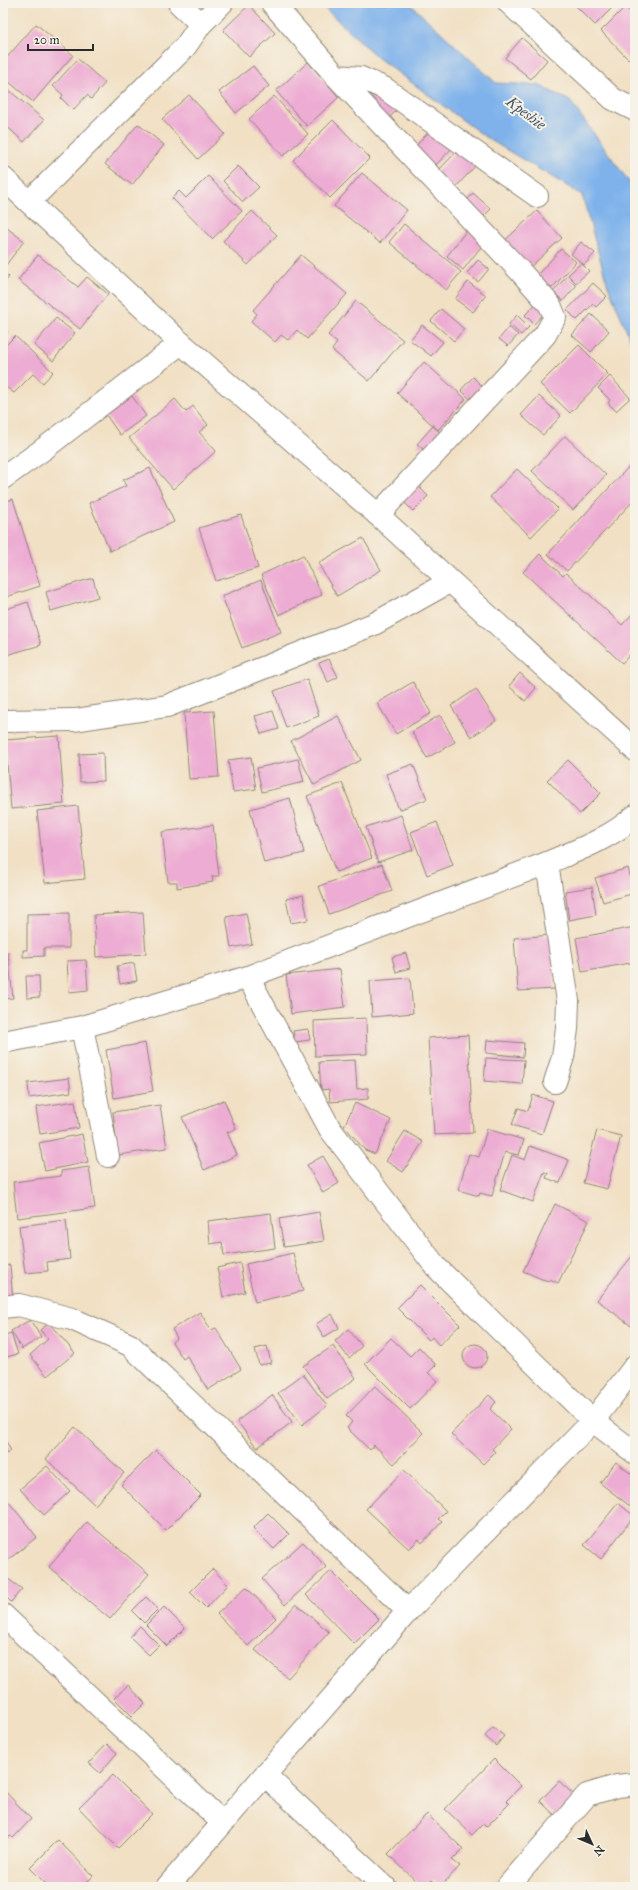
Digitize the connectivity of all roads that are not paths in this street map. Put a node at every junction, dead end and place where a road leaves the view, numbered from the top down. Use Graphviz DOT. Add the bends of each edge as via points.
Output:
graph roads {
  1 [pos="179,3"];
  2 [pos="222,3"];
  3 [pos="272,3"];
  4 [pos="509,3"];
  5 [pos="201,24"];
  6 [pos="336,76"];
  7 [pos="635,110"];
  8 [pos="3,178"];
  9 [pos="537,196"];
  10 [pos="29,202"];
  11 [pos="181,343"];
  12 [pos="3,478"];
  13 [pos="378,515"];
  14 [pos="448,582"];
  15 [pos="3,721"];
  16 [pos="635,750"];
  17 [pos="635,816"];
  18 [pos="547,864"];
  19 [pos="248,978"];
  20 [pos="82,1027"];
  21 [pos="3,1042"];
  22 [pos="555,1082"];
  23 [pos="108,1156"];
  24 [pos="3,1307"];
  25 [pos="635,1366"];
  26 [pos="593,1421"];
  27 [pos="635,1453"];
  28 [pos="408,1611"];
  29 [pos="3,1615"];
  30 [pos="265,1775"];
  31 [pos="635,1784"];
  32 [pos="223,1823"];
  33 [pos="167,1887"];
  34 [pos="385,1887"];
  35 [pos="507,1887"];
  1 -- 5 [label="street"];
  2 -- 5 [label="street"];
  3 -- 6 [label="street"];
  4 -- 7 [label="street" via="613,99"];
  5 -- 10 [label="street" via="185,47"];
  6 -- 9 [label="street" via="360,78 384,88"];
  6 -- 13 [label="street" via="519,270 550,305 555,318 545,335"];
  8 -- 10 [label="street"];
  10 -- 11 [label="street"];
  11 -- 12 [label="street"];
  11 -- 13 [label="street"];
  13 -- 14 [label="street"];
  14 -- 15 [label="street" via="374,624 167,706 75,720"];
  14 -- 16 [label="street"];
  17 -- 18 [label="street" via="614,833"];
  18 -- 19 [label="street"];
  18 -- 22 [label="street" via="568,1001 563,1057"];
  19 -- 20 [label="street"];
  19 -- 26 [label="street" via="330,1129 431,1261"];
  20 -- 21 [label="street"];
  20 -- 23 [label="street"];
  24 -- 28 [label="street" via="19,1305 72,1319 130,1345"];
  25 -- 26 [label="street"];
  26 -- 27 [label="street"];
  26 -- 28 [label="street"];
  28 -- 30 [label="street"];
  29 -- 32 [label="street"];
  30 -- 32 [label="street"];
  30 -- 34 [label="street"];
  31 -- 35 [label="street" via="617,1786 587,1795"];
  32 -- 33 [label="street"];
}
